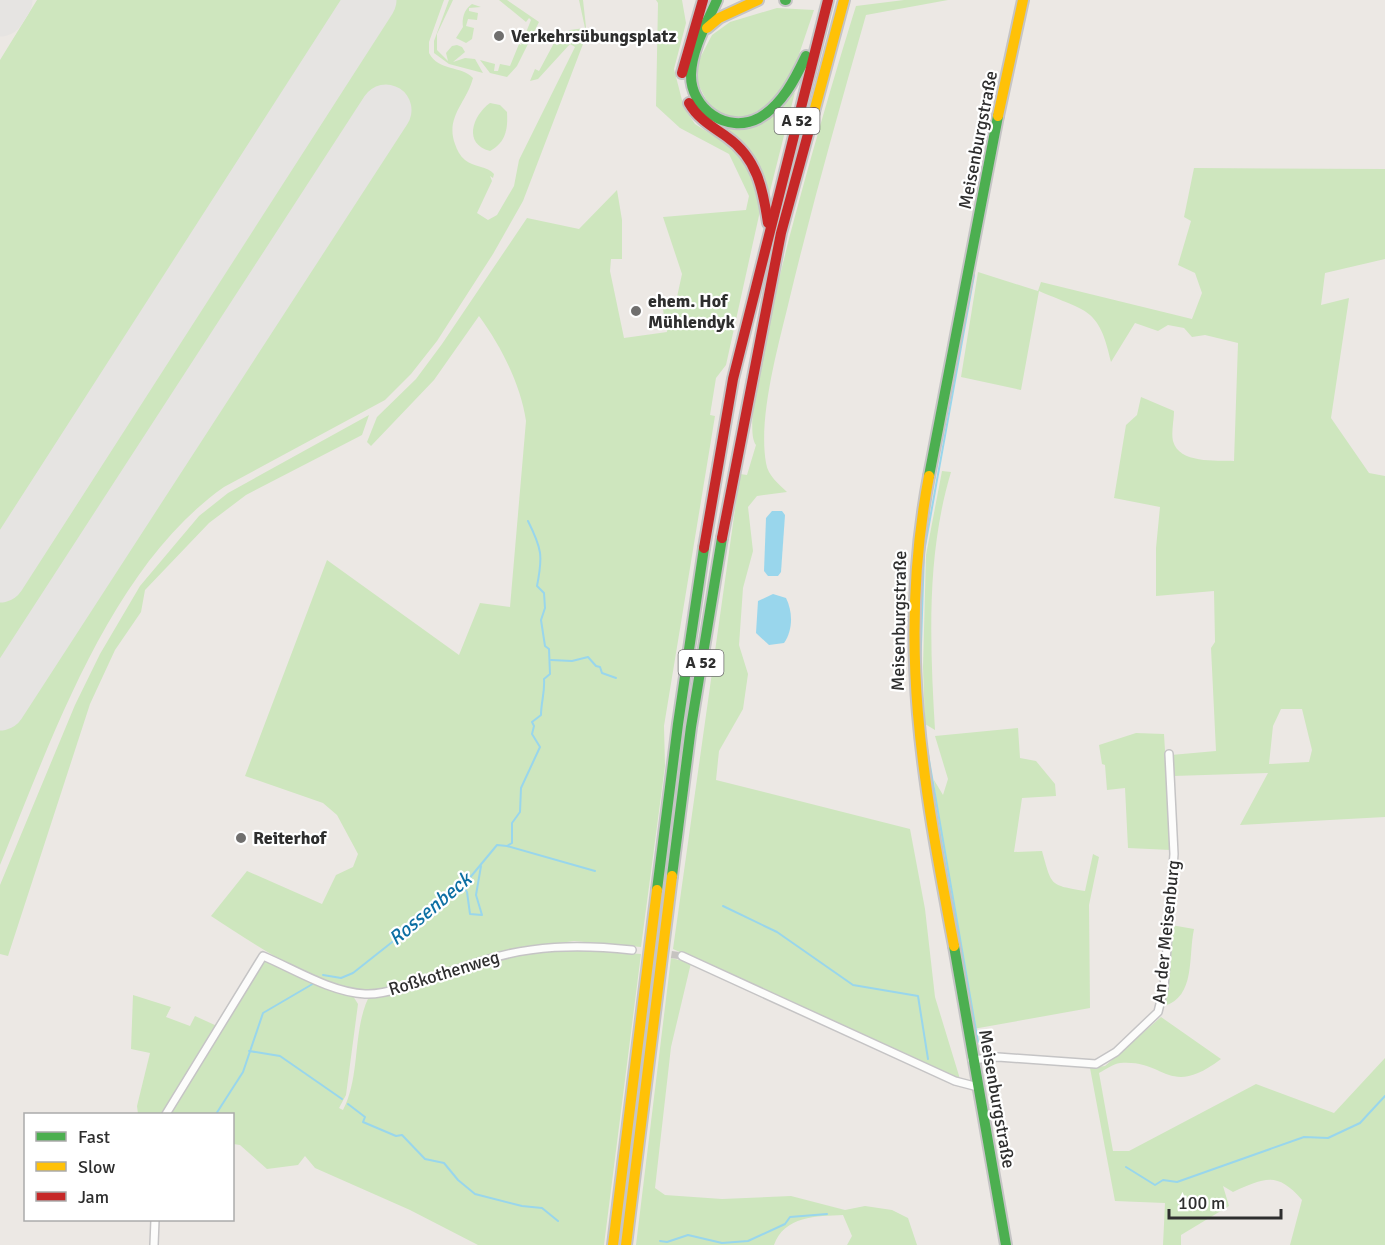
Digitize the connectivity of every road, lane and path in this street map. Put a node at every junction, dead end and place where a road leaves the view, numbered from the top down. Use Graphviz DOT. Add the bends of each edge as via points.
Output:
graph roads {
  1 [pos="692,0"];
  2 [pos="704,0"];
  3 [pos="717,0"];
  4 [pos="758,0"];
  5 [pos="828,0"];
  6 [pos="844,0"];
  7 [pos="1010,0"];
  8 [pos="1023,0"];
  9 [pos="824,12"];
  10 [pos="1019,13"];
  11 [pos="697,17"];
  12 [pos="705,29"];
  13 [pos="769,230"];
  14 [pos="1169,754"];
  15 [pos="632,950"];
  16 [pos="682,956"];
  17 [pos="972,1060"];
  18 [pos="978,1088"];
  19 [pos="167,1113"];
  20 [pos="154,1221"];
  21 [pos="154,1245"];
  22 [pos="613,1245"];
  23 [pos="626,1245"];
  24 [pos="1006,1245"];
  1 -- 11 [label="main road"];
  2 -- 11 [label="main road"];
  3 -- 12 [label="main road"];
  4 -- 12 [label="main road" via="718,18"];
  5 -- 9 [label="main road, A 52"];
  6 -- 23 [label="main road, A 52" via="781,233 725,518 691,727"];
  7 -- 10 [label="main road"];
  8 -- 10 [label="main road, Meisenburgstraße"];
  9 -- 12 [label="main road" via="795,83 775,107 750,121 721,120 709,114 695,96 691,70"];
  9 -- 13 [label="main road, A 52"];
  10 -- 17 [label="main road, Meisenburgstraße" via="914,567 911,670 921,768"];
  11 -- 13 [label="main road" via="682,70 685,95 699,117 740,147 755,166 764,189"];
  13 -- 22 [label="main road, A 52" via="733,380 694,612"];
  14 -- 17 [label="street, An der Meisenburg" via="1174,854 1164,988 1158,1012 1116,1052 1096,1064 998,1057"];
  15 -- 19 [label="street, Roßkothenweg" via="548,946 482,960 371,995 336,987 263,956"];
  16 -- 18 [label="street"];
  17 -- 18 [label="main road, Meisenburgstraße"];
  18 -- 24 [label="main road, Meisenburgstraße"];
  20 -- 21 [label="street"];
}
